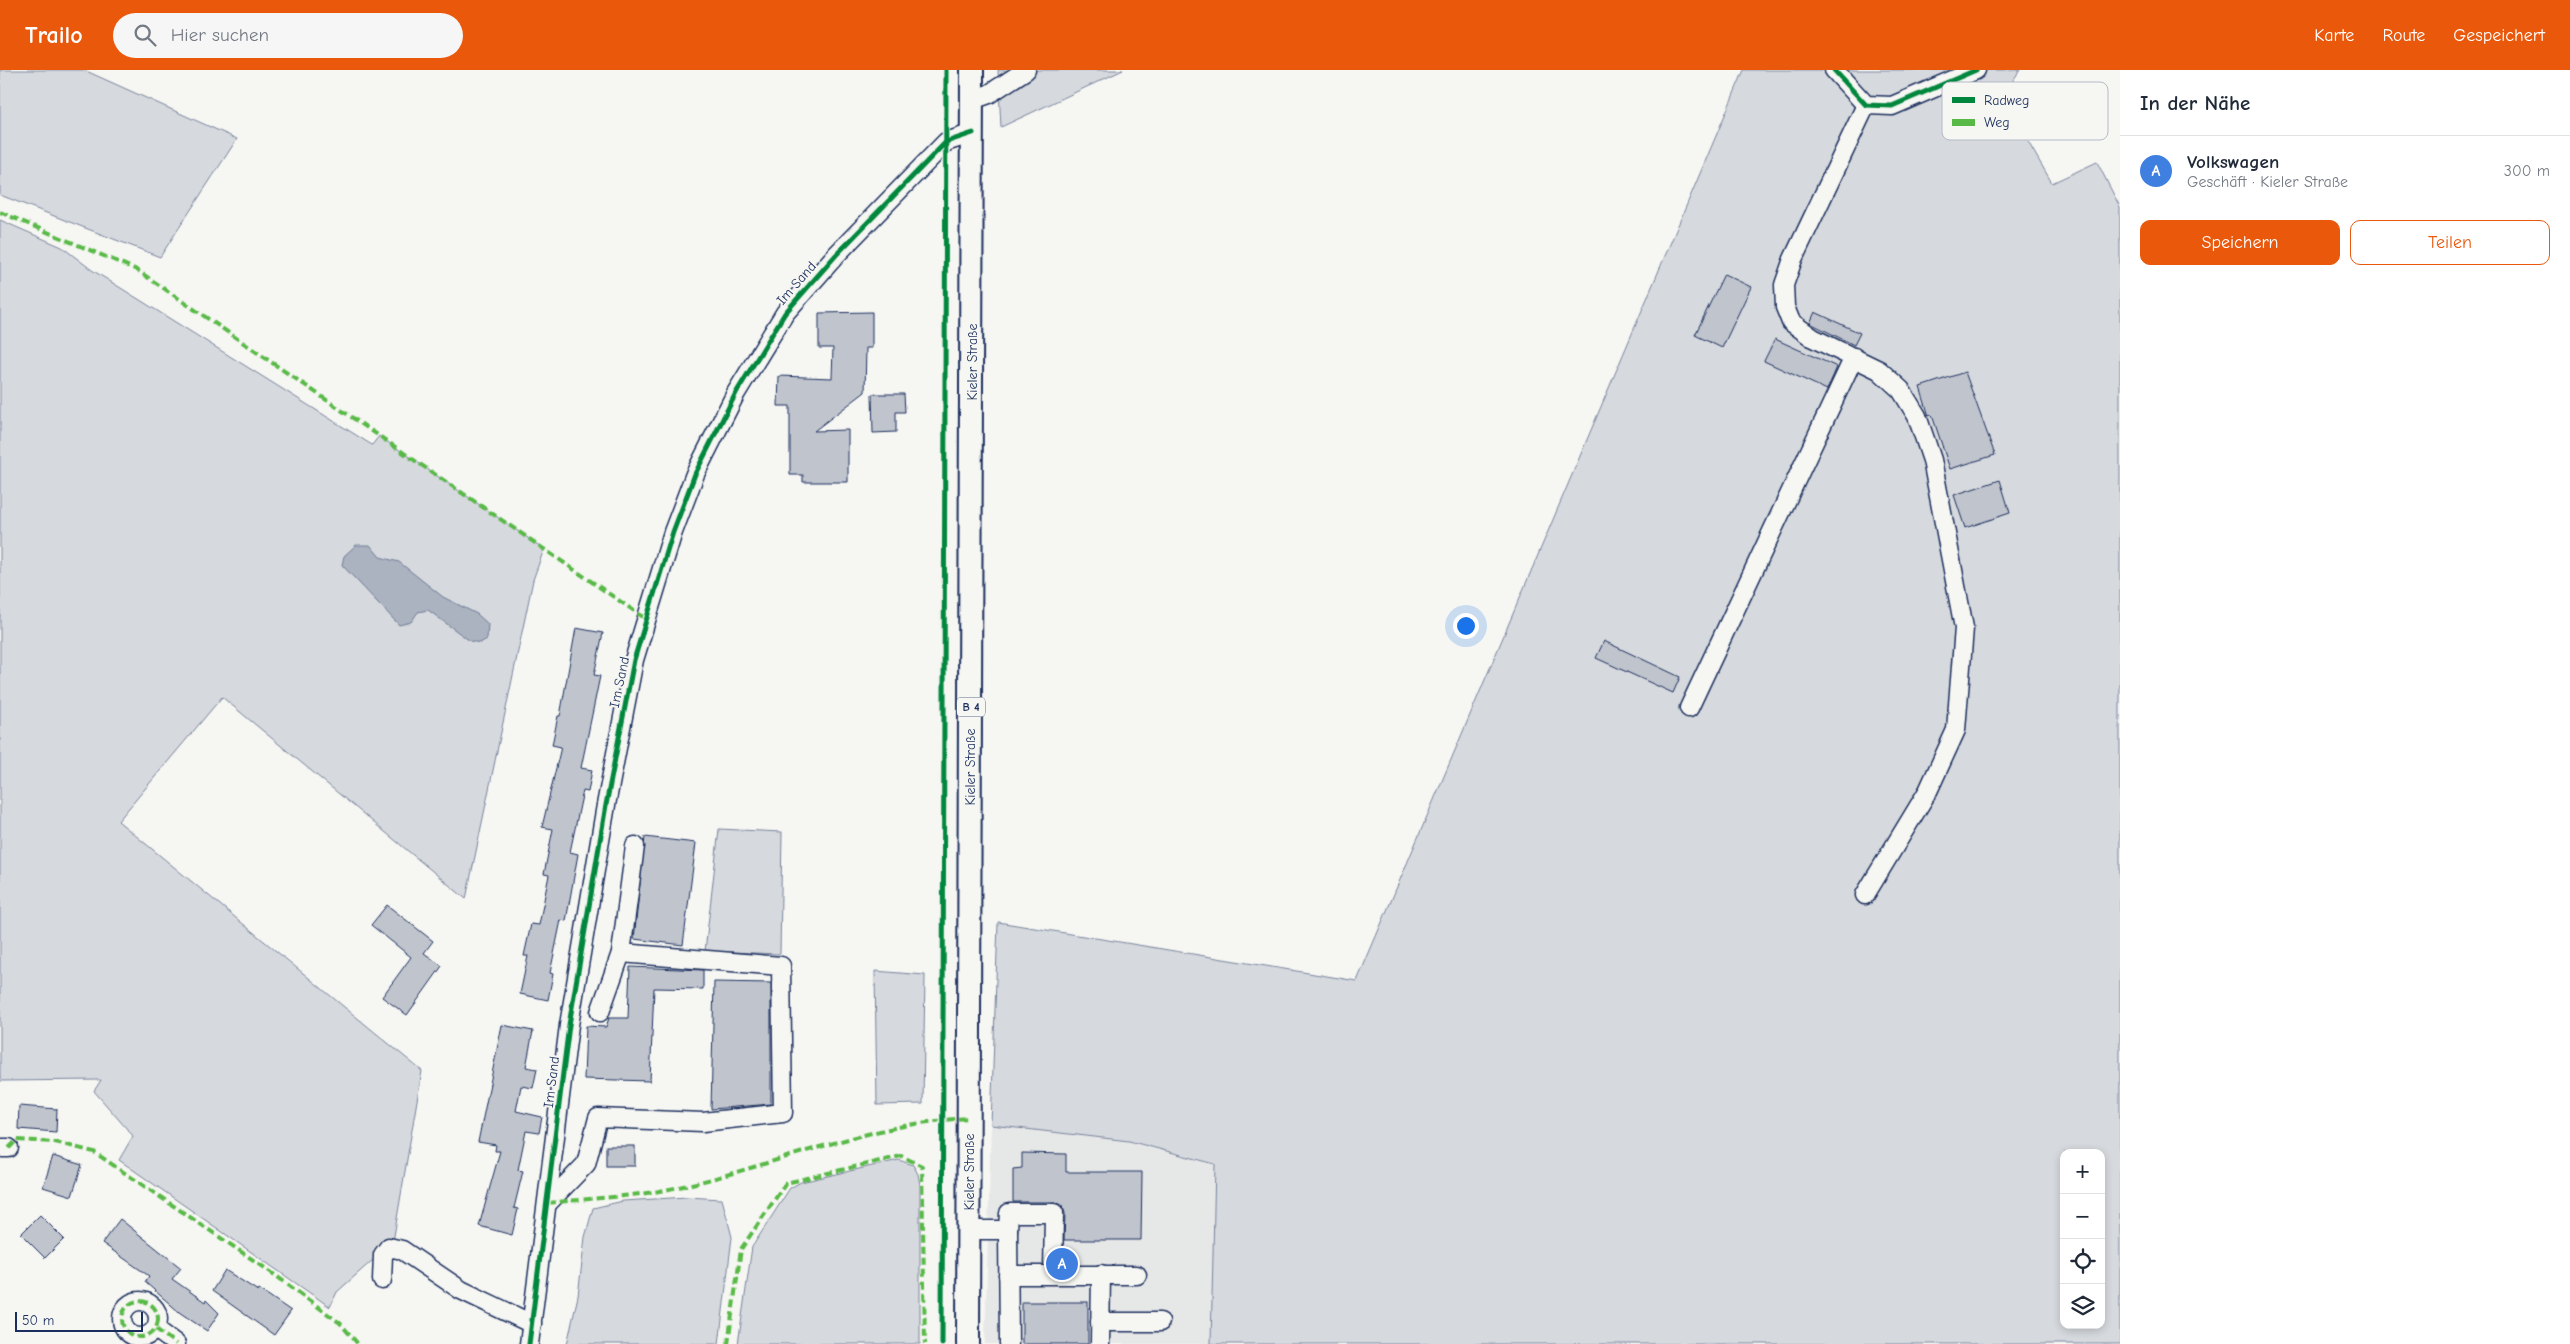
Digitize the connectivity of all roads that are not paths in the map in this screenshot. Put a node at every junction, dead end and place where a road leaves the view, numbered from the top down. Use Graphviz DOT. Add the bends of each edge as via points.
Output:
graph roads {
  1 [pos="972,70"];
  2 [pos="1026,70"];
  3 [pos="1834,70"];
  4 [pos="1976,70"];
  5 [pos="1948,82"];
  6 [pos="1942,85"];
  7 [pos="972,100"];
  8 [pos="1866,105"];
  9 [pos="973,133"];
  10 [pos="1854,357"];
  11 [pos="1689,708"];
  12 [pos="635,846"];
  13 [pos="1865,895"];
  14 [pos="621,953"];
  15 [pos="600,1012"];
  16 [pos="548,1203"];
  17 [pos="969,1230"];
  18 [pos="1008,1230"];
  19 [pos="1054,1274"];
  20 [pos="1101,1274"];
  21 [pos="1137,1275"];
  22 [pos="1008,1276"];
  23 [pos="382,1280"];
  24 [pos="1100,1322"];
  25 [pos="1160,1322"];
  26 [pos="532,1324"];
  27 [pos="156,1329"];
  28 [pos="176,1344"];
  29 [pos="529,1344"];
  30 [pos="968,1344"];
  31 [pos="1009,1344"];
  32 [pos="1100,1344"];
  1 -- 7 [label="main road, Kieler Straße / B 4"];
  2 -- 7 [label="street" via="989,94"];
  3 -- 8 [label="street"];
  4 -- 5 [label="street"];
  6 -- 8 [label="street" via="1892,106"];
  7 -- 9 [label="main road, Kieler Straße / B 4"];
  8 -- 10 [label="street" via="1793,259 1784,285 1785,307 1791,322 1813,338"];
  9 -- 16 [label="street, Im Sand" via="946,142 784,313 736,393 695,474 673,532 634,660 569,1025"];
  9 -- 17 [label="main road, Kieler Straße / B 4"];
  10 -- 11 [label="street"];
  10 -- 13 [label="street" via="1879,370 1900,390 1917,416 1932,460 1964,628 1956,730 1928,791"];
  12 -- 14 [label="street"];
  14 -- 15 [label="street"];
  14 -- 16 [label="street" via="781,966 783,1114 703,1122 598,1118 586,1164"];
  16 -- 26 [label="street, Im Sand"];
  17 -- 18 [label="street"];
  17 -- 30 [label="main road, Kieler Straße / B 4"];
  18 -- 19 [label="street" via="1009,1213 1054,1213"];
  18 -- 22 [label="street"];
  19 -- 20 [label="street"];
  19 -- 22 [label="street"];
  20 -- 21 [label="street"];
  20 -- 24 [label="street"];
  22 -- 31 [label="street"];
  23 -- 26 [label="street" via="383,1255 389,1248 402,1250 461,1290"];
  24 -- 25 [label="street"];
  24 -- 32 [label="street"];
  26 -- 29 [label="street, Im Sand"];
  27 -- 28 [label="street"];
}
